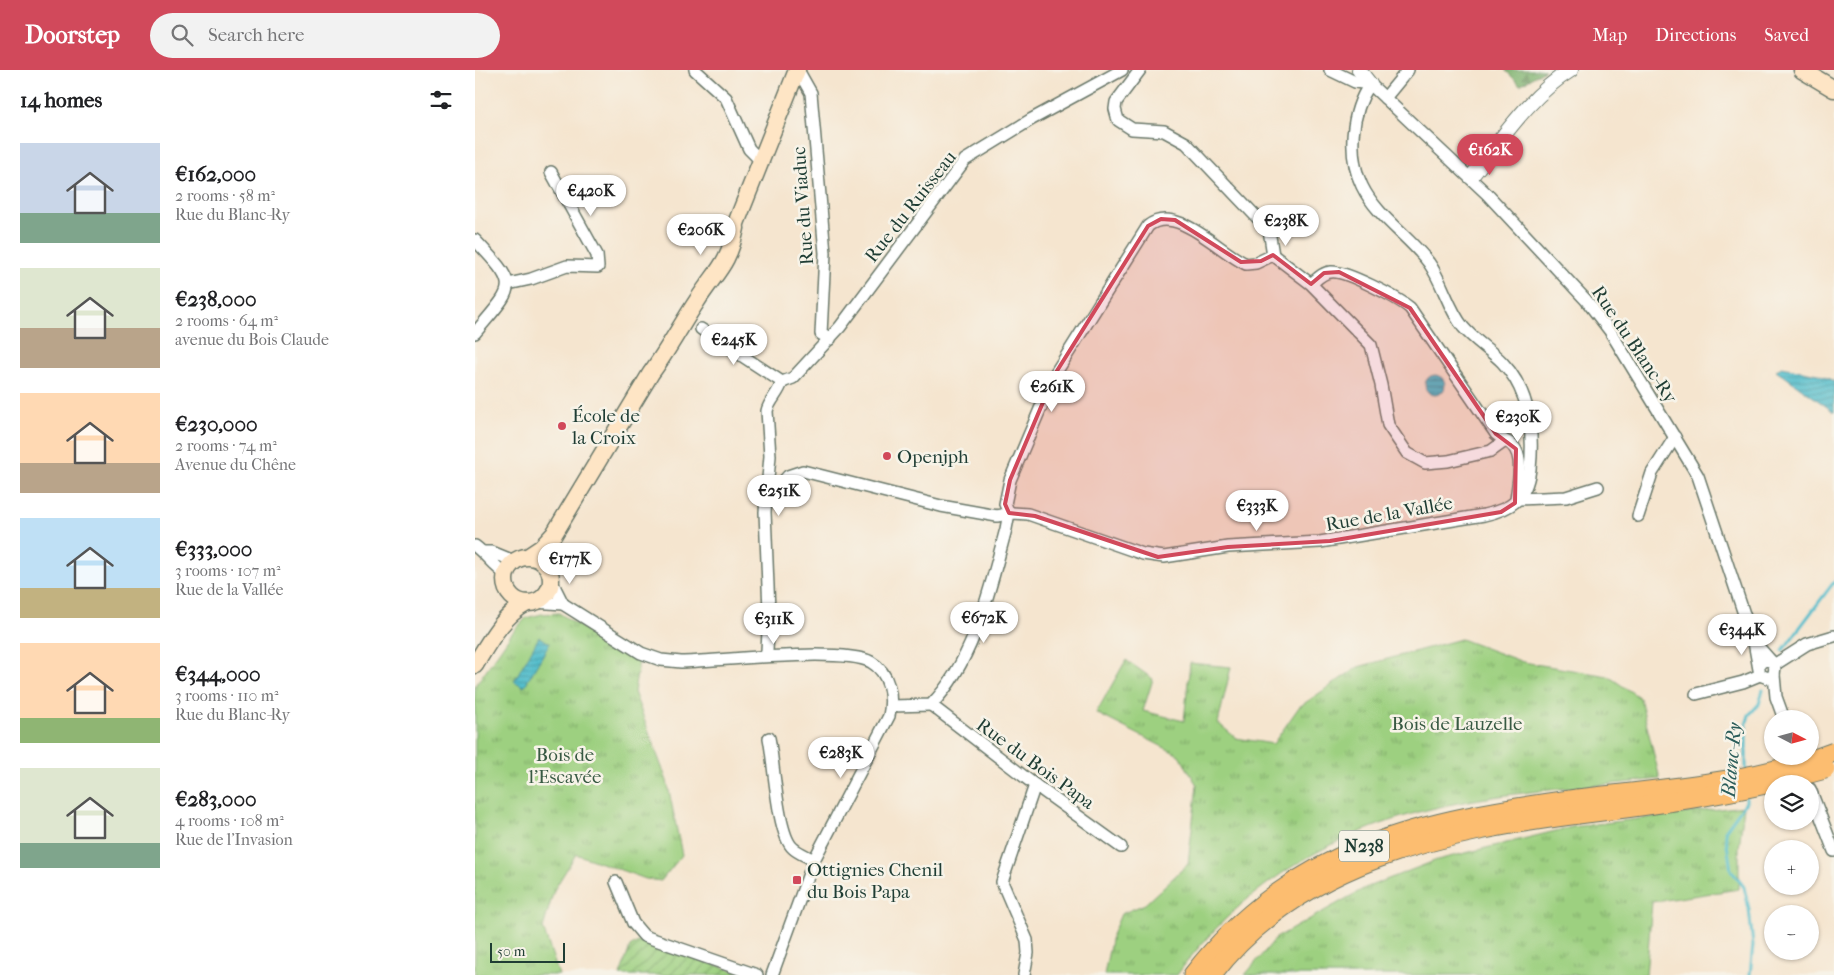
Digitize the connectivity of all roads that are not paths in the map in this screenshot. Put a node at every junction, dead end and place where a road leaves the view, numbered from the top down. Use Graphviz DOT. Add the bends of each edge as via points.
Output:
graph roads {
  1 [pos="695,70"];
  2 [pos="798,70"];
  3 [pos="1122,70"];
  4 [pos="1140,70"];
  5 [pos="1330,70"];
  6 [pos="1359,70"];
  7 [pos="1408,70"];
  8 [pos="1571,70"];
  9 [pos="1802,70"];
  10 [pos="1823,70"];
  11 [pos="1834,77"];
  12 [pos="1371,84"];
  13 [pos="1834,89"];
  14 [pos="1385,98"];
  15 [pos="762,162"];
  16 [pos="551,172"];
  17 [pos="1471,177"];
  18 [pos="475,240"];
  19 [pos="1273,255"];
  20 [pos="508,284"];
  21 [pos="1311,284"];
  22 [pos="701,329"];
  23 [pos="475,334"];
  24 [pos="830,339"];
  25 [pos="782,382"];
  26 [pos="1675,437"];
  27 [pos="1505,441"];
  28 [pos="1598,487"];
  29 [pos="766,501"];
  30 [pos="1517,501"];
  31 [pos="1009,513"];
  32 [pos="1638,516"];
  33 [pos="554,534"];
  34 [pos="479,551"];
  35 [pos="514,570"];
  36 [pos="549,573"];
  37 [pos="531,602"];
  38 [pos="563,604"];
  39 [pos="495,633"];
  40 [pos="1834,636"];
  41 [pos="767,651"];
  42 [pos="475,664"];
  43 [pos="1767,669"];
  44 [pos="1696,694"];
  45 [pos="931,705"];
  46 [pos="891,706"];
  47 [pos="1781,710"];
  48 [pos="769,738"];
  49 [pos="1834,752"];
  50 [pos="1834,766"];
  51 [pos="1035,785"];
  52 [pos="1577,806"];
  53 [pos="1819,812"];
  54 [pos="1121,847"];
  55 [pos="1834,851"];
  56 [pos="813,860"];
  57 [pos="616,882"];
  58 [pos="757,975"];
  59 [pos="772,975"];
  60 [pos="1024,975"];
  61 [pos="1193,975"];
  62 [pos="1212,975"];
  1 -- 15 [label="street" via="726,98 749,150"];
  2 -- 15 [label="main road"];
  2 -- 24 [label="street, Rue du Viaduc" via="811,93 825,253 821,334"];
  3 -- 24 [label="street, Rue du Ruisseau" via="965,160"];
  4 -- 19 [label="street" via="1116,102 1118,120 1132,129 1172,134 1190,146 1269,230"];
  5 -- 12 [label="street" via="1355,82"];
  6 -- 12 [label="street"];
  7 -- 14 [label="street"];
  8 -- 17 [label="street" via="1533,101"];
  9 -- 13 [label="main road"];
  10 -- 11 [label="main road"];
  12 -- 14 [label="street, Rue du Blanc-Ry"];
  12 -- 30 [label="street" via="1359,106 1354,136 1359,179 1375,204 1431,265 1463,326 1504,364 1521,390 1529,416 1531,443 1528,479"];
  14 -- 17 [label="street, Rue du Blanc-Ry"];
  15 -- 33 [label="main road" via="736,228 697,300"];
  16 -- 20 [label="street" via="597,255 598,268 567,266 531,280"];
  17 -- 26 [label="street, Rue du Blanc-Ry" via="1595,311 1626,355"];
  18 -- 20 [label="street" via="502,269"];
  19 -- 21 [label="street"];
  19 -- 31 [label="street" via="1256,264 1246,264 1175,220 1157,220 1148,226 1055,374 1017,463 1005,504"];
  20 -- 23 [label="street" via="504,298"];
  21 -- 27 [label="street" via="1324,273 1339,272 1399,299 1410,308 1496,434"];
  21 -- 27 [label="street" via="1371,345 1387,425 1407,453 1425,463 1448,461 1491,451"];
  22 -- 25 [label="street"];
  24 -- 25 [label="street, Rue du Ruisseau" via="793,378"];
  25 -- 29 [label="street" via="767,411 770,456"];
  26 -- 32 [label="street" via="1651,473"];
  26 -- 43 [label="street, Rue du Blanc-Ry" via="1701,482 1754,642"];
  27 -- 30 [label="street" via="1518,454"];
  28 -- 30 [label="street" via="1566,497"];
  29 -- 31 [label="street, Rue de la Vallée" via="788,476 803,471 941,506 997,516"];
  29 -- 41 [label="street"];
  30 -- 31 [label="street, Rue de la Vallée" via="1501,512 1329,541 1228,547 1158,557 1035,516"];
  31 -- 45 [label="street" via="969,648 949,685"];
  33 -- 35 [label="main road"];
  33 -- 36 [label="main road"];
  34 -- 35 [label="street" via="491,552"];
  35 -- 36 [label="main road" via="536,558"];
  35 -- 37 [label="main road" via="512,596"];
  35 -- 39 [label="main road"];
  36 -- 37 [label="main road" via="546,594"];
  36 -- 38 [label="street"];
  37 -- 38 [label="street"];
  37 -- 39 [label="main road" via="520,606"];
  38 -- 46 [label="street" via="634,649 661,660 858,657 872,663 887,681 892,696"];
  39 -- 42 [label="main road"];
  40 -- 43 [label="street" via="1807,644"];
  43 -- 44 [label="street" via="1743,682"];
  43 -- 47 [label="street, Rue du Blanc-Ry"];
  45 -- 46 [label="street"];
  45 -- 51 [label="street, Rue du Bois Papa"];
  46 -- 56 [label="street" via="880,735"];
  48 -- 56 [label="street" via="787,836 793,848"];
  49 -- 52 [label="highway, N238, bridge" via="1731,779"];
  50 -- 52 [label="highway, N238, bridge" via="1781,782 1675,802"];
  51 -- 54 [label="street, Rue du Bois Papa"];
  51 -- 60 [label="street" via="1002,882 1027,940"];
  52 -- 61 [label="highway, N238" via="1523,806 1425,826 1344,854 1277,892 1254,910 1211,951"];
  52 -- 62 [label="highway, N238" via="1393,851 1348,869 1289,902 1225,958"];
  53 -- 55 [label="street"];
  56 -- 59 [label="street"];
  57 -- 58 [label="street" via="633,923 644,936"];
}
